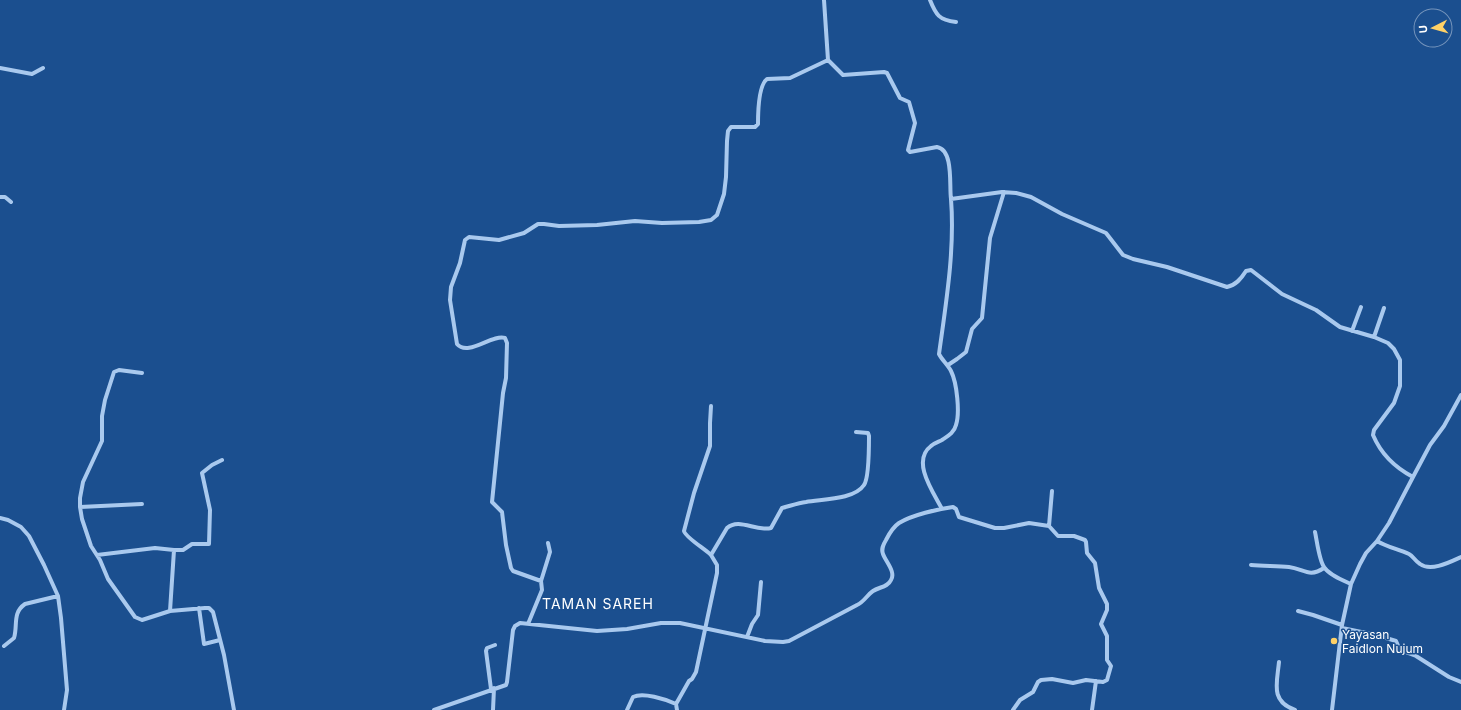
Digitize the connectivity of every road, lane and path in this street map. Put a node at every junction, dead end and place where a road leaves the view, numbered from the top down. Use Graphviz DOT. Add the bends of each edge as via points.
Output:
graph roads {
  1 [pos="824,0"];
  2 [pos="930,0"];
  3 [pos="956,22"];
  4 [pos="828,60"];
  5 [pos="0,68"];
  6 [pos="43,68"];
  7 [pos="1004,192"];
  8 [pos="0,197"];
  9 [pos="951,199"];
  10 [pos="11,202"];
  11 [pos="1361,307"];
  12 [pos="1384,308"];
  13 [pos="1352,331"];
  14 [pos="1374,337"];
  15 [pos="948,365"];
  16 [pos="142,373"];
  17 [pos="1461,395"];
  18 [pos="711,406"];
  19 [pos="856,432"];
  20 [pos="222,460"];
  21 [pos="1413,477"];
  22 [pos="1052,491"];
  23 [pos="142,504"];
  24 [pos="80,506"];
  25 [pos="942,509"];
  26 [pos="0,518"];
  27 [pos="1049,526"];
  28 [pos="1315,532"];
  29 [pos="1377,541"];
  30 [pos="548,543"];
  31 [pos="174,550"];
  32 [pos="97,555"];
  33 [pos="711,555"];
  34 [pos="1461,557"];
  35 [pos="1251,565"];
  36 [pos="1324,568"];
  37 [pos="541,582"];
  38 [pos="761,582"];
  39 [pos="1351,584"];
  40 [pos="58,596"];
  41 [pos="199,608"];
  42 [pos="170,611"];
  43 [pos="1298,612"];
  44 [pos="528,624"];
  45 [pos="1342,626"];
  46 [pos="705,629"];
  47 [pos="747,637"];
  48 [pos="220,640"];
  49 [pos="495,645"];
  50 [pos="4,646"];
  51 [pos="1279,662"];
  52 [pos="1096,682"];
  53 [pos="1461,682"];
  54 [pos="493,688"];
  55 [pos="676,704"];
  56 [pos="64,710"];
  57 [pos="234,710"];
  58 [pos="434,710"];
  59 [pos="493,710"];
  60 [pos="627,710"];
  61 [pos="677,710"];
  62 [pos="1013,710"];
  63 [pos="1092,710"];
  64 [pos="1295,710"];
  65 [pos="1332,710"];
  1 -- 4 [label="street"];
  2 -- 3 [label="street" via="941,19"];
  4 -- 9 [label="street" via="843,75 887,73 900,98 909,102 913,113 915,123 908,151 939,147 944,151 948,164"];
  4 -- 37 [label="street" via="790,78 764,81 761,88 758,124 755,127 729,128 724,194 717,215 711,220 662,224 635,221 597,225 538,224 524,233 499,240 466,238 451,287 450,300 457,344 468,348 499,337 505,338 507,343 506,378 492,502 502,512 506,545 513,571"];
  5 -- 6 [label="street" via="32,74"];
  7 -- 9 [label="street"];
  7 -- 13 [label="street" via="1031,197 1106,233 1123,255 1133,259 1167,267 1227,287 1240,279 1246,271 1252,270 1282,294 1316,310 1340,327"];
  7 -- 15 [label="street" via="991,234 982,318 972,329 966,352"];
  8 -- 10 [label="street" via="5,197"];
  9 -- 15 [label="street" via="951,252 940,354"];
  11 -- 13 [label="street"];
  12 -- 14 [label="street"];
  13 -- 14 [label="street"];
  14 -- 21 [label="street" via="1394,349 1400,360 1401,371 1400,386 1394,403 1373,435 1389,461"];
  15 -- 25 [label="street" via="956,387 957,424 948,436 930,446 922,459 925,475"];
  16 -- 24 [label="street" via="119,370 114,372 102,416 102,441 83,482"];
  17 -- 21 [label="street"];
  18 -- 33 [label="street" via="710,446 684,531 686,536"];
  19 -- 33 [label="street" via="868,433 869,436 868,470 864,485 842,497 782,508 771,528 731,524 726,528"];
  20 -- 31 [label="street" via="202,473 210,510 209,544 192,544 181,551"];
  21 -- 29 [label="street"];
  22 -- 27 [label="street"];
  23 -- 24 [label="street"];
  24 -- 32 [label="street" via="91,546"];
  25 -- 27 [label="street" via="954,507 959,517 991,528 1029,523"];
  25 -- 47 [label="street" via="898,523 892,529 882,550 892,572 892,580 871,593 863,602 789,641 765,641"];
  26 -- 40 [label="street" via="21,527 29,536"];
  27 -- 52 [label="street" via="1058,536 1080,537 1086,541 1099,588 1107,601 1107,610 1101,624 1107,636 1107,660 1111,669 1107,680"];
  28 -- 36 [label="street"];
  29 -- 34 [label="street" via="1411,555 1425,567 1433,567"];
  29 -- 39 [label="street" via="1366,553"];
  30 -- 37 [label="street" via="550,552"];
  31 -- 32 [label="street" via="155,548"];
  31 -- 42 [label="street"];
  32 -- 42 [label="street" via="112,586 136,617 142,620"];
  33 -- 46 [label="street" via="717,567"];
  35 -- 36 [label="street" via="1291,567 1311,573"];
  36 -- 39 [label="street"];
  37 -- 44 [label="street" via="542,590"];
  38 -- 47 [label="street" via="758,615"];
  39 -- 45 [label="street"];
  40 -- 50 [label="street" via="21,607 17,611 14,638"];
  40 -- 56 [label="street" via="67,690"];
  41 -- 42 [label="street"];
  41 -- 48 [label="street" via="209,608 213,612"];
  41 -- 48 [label="street" via="204,644"];
  43 -- 45 [label="street"];
  44 -- 46 [label="street" via="597,631 680,623"];
  44 -- 54 [label="street" via="520,623 514,628 506,685"];
  45 -- 53 [label="street" via="1396,641 1400,650 1416,656"];
  45 -- 65 [label="street"];
  46 -- 47 [label="street"];
  46 -- 55 [label="street" via="696,672"];
  48 -- 57 [label="street"];
  49 -- 54 [label="street" via="486,651"];
  51 -- 64 [label="street" via="1277,695 1280,701"];
  52 -- 62 [label="street" via="1086,680 1068,683 1052,679 1041,680"];
  52 -- 63 [label="street"];
  54 -- 58 [label="street"];
  54 -- 59 [label="street"];
  55 -- 60 [label="street" via="638,695 633,697"];
  55 -- 61 [label="street"];
}
